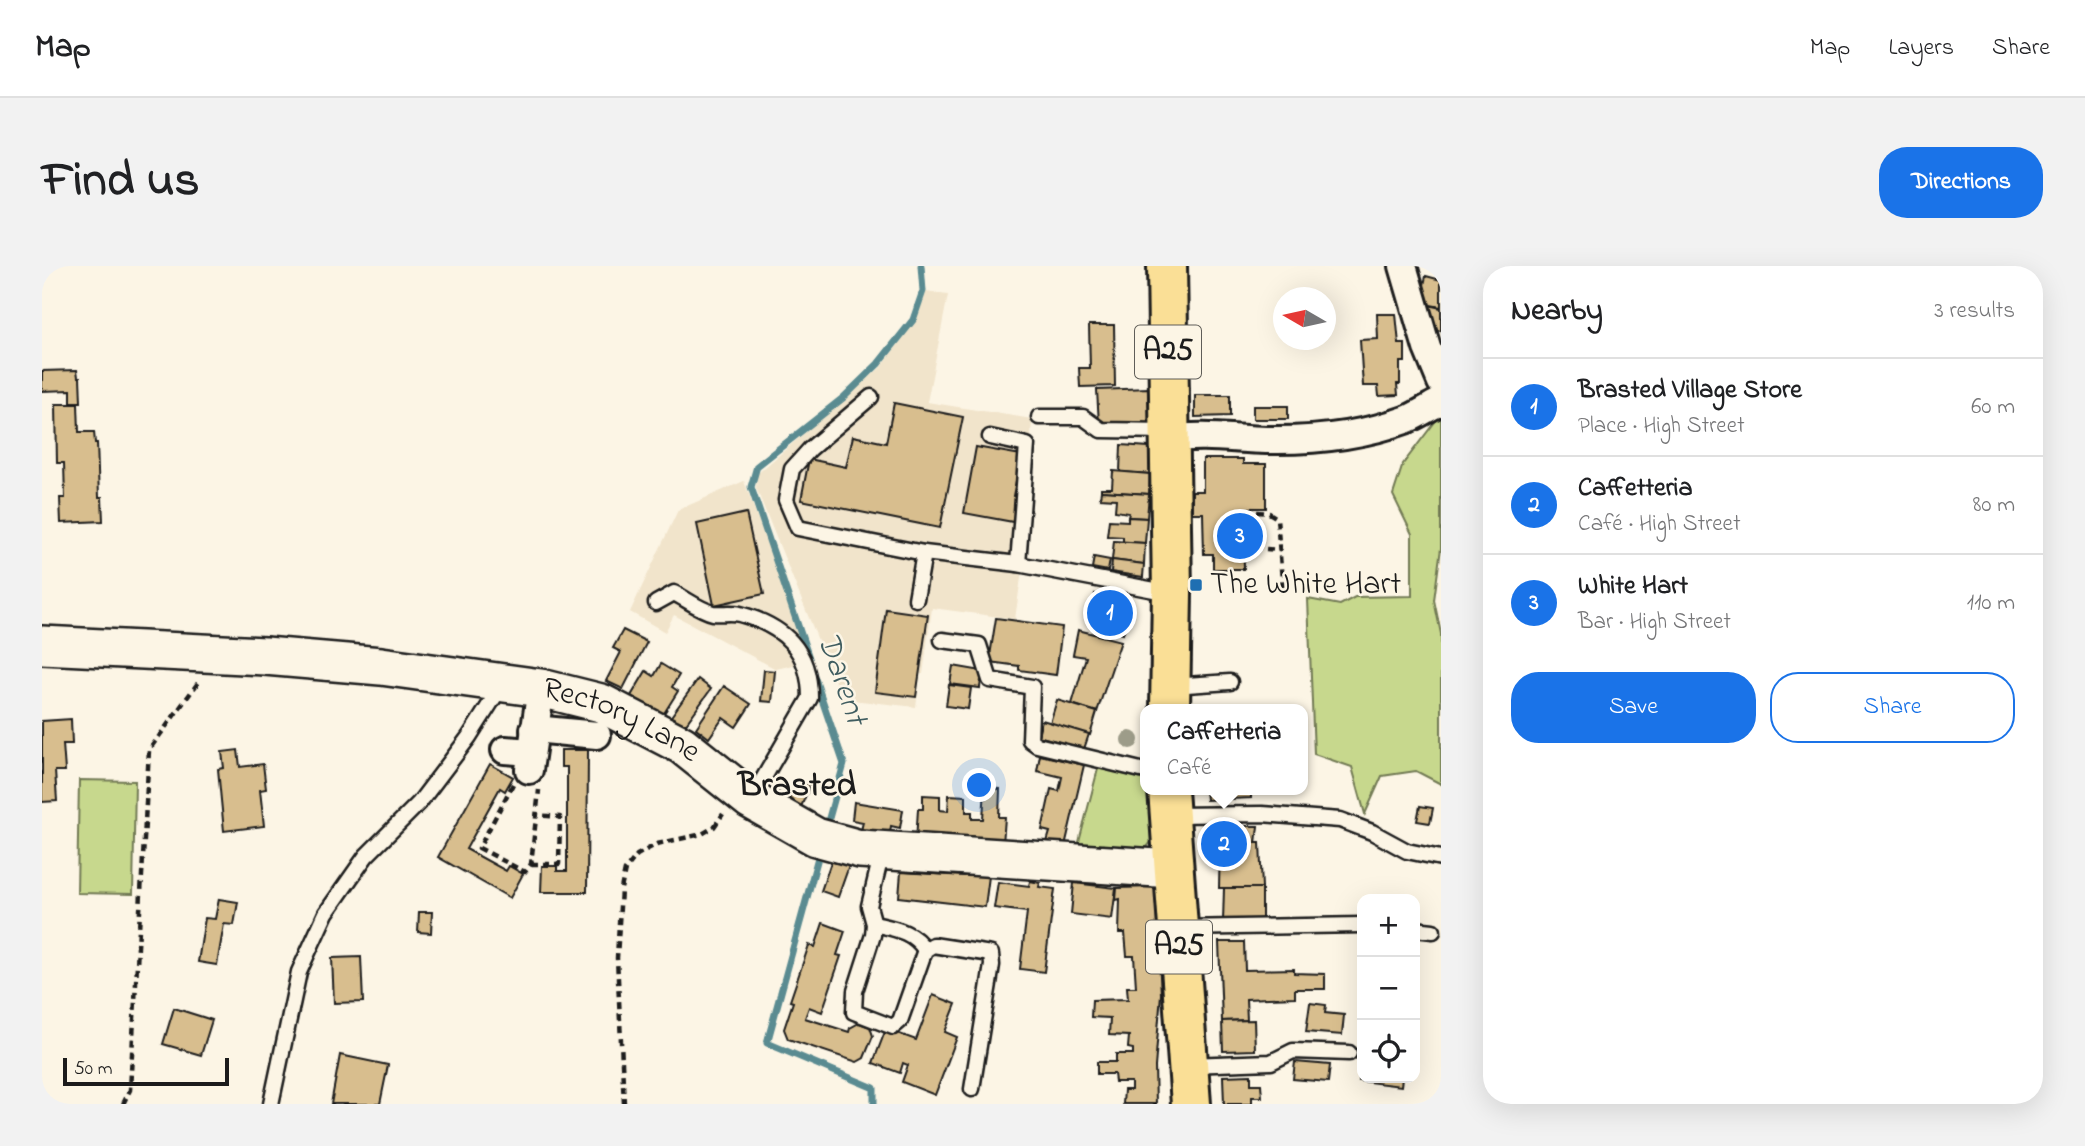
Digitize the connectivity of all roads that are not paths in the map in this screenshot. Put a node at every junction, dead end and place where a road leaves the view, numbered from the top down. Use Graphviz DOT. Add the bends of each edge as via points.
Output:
graph roads {
  1 [pos="1167,266"];
  2 [pos="1403,266"];
  3 [pos="1441,382"];
  4 [pos="870,397"];
  5 [pos="1441,401"];
  6 [pos="1040,417"];
  7 [pos="1170,435"];
  8 [pos="990,437"];
  9 [pos="924,553"];
  10 [pos="1018,564"];
  11 [pos="1172,593"];
  12 [pos="916,599"];
  13 [pos="656,603"];
  14 [pos="942,639"];
  15 [pos="42,646"];
  16 [pos="1230,682"];
  17 [pos="503,684"];
  18 [pos="541,688"];
  19 [pos="1170,698"];
  20 [pos="597,736"];
  21 [pos="1140,770"];
  22 [pos="745,795"];
  23 [pos="1169,802"];
  24 [pos="882,850"];
  25 [pos="1441,858"];
  26 [pos="1172,869"];
  27 [pos="874,924"];
  28 [pos="1357,925"];
  29 [pos="1177,928"];
  30 [pos="1420,930"];
  31 [pos="1433,931"];
  32 [pos="925,950"];
  33 [pos="1349,1052"];
  34 [pos="1188,1065"];
  35 [pos="972,1089"];
  36 [pos="271,1104"];
  37 [pos="1191,1104"];
  1 -- 7 [label="main road, A25"];
  2 -- 3 [label="street"];
  4 -- 9 [label="lane" via="792,469 786,500 798,528"];
  5 -- 7 [label="street" via="1378,428 1325,437 1267,440"];
  6 -- 7 [label="lane" via="1083,417 1101,430"];
  7 -- 11 [label="main road, A25"];
  8 -- 10 [label="lane" via="1027,445"];
  9 -- 10 [label="lane"];
  9 -- 12 [label="lane"];
  10 -- 11 [label="lane"];
  11 -- 19 [label="main road, A25"];
  13 -- 22 [label="lane" via="674,593 712,612 738,613 778,629 801,653 810,680 810,698"];
  14 -- 21 [label="lane" via="979,645 990,680 1032,687 1030,740 1037,745"];
  15 -- 17 [label="street, Rectory Lane" via="381,666"];
  16 -- 19 [label="lane"];
  17 -- 18 [label="street, Rectory Lane"];
  17 -- 36 [label="lane" via="419,803 366,856 326,913 299,972"];
  18 -- 20 [label="street" via="526,760"];
  18 -- 22 [label="street, Rectory Lane" via="601,703 682,746"];
  22 -- 24 [label="street, Rectory Lane" via="826,840"];
  23 -- 25 [label="lane" via="1340,820 1407,851"];
  23 -- 26 [label="main road, A25"];
  24 -- 26 [label="street, Rectory Lane"];
  24 -- 27 [label="lane" via="869,906"];
  26 -- 29 [label="main road, A25"];
  27 -- 32 [label="lane" via="918,938"];
  27 -- 32 [label="lane" via="853,1001 855,1012 867,1019 893,1027 900,1021"];
  28 -- 29 [label="lane"];
  29 -- 34 [label="main road, A25"];
  30 -- 31 [label="lane"];
  32 -- 35 [label="lane" via="933,945 991,954"];
  33 -- 34 [label="lane" via="1293,1051 1271,1062"];
  34 -- 37 [label="main road, A25"];
}
